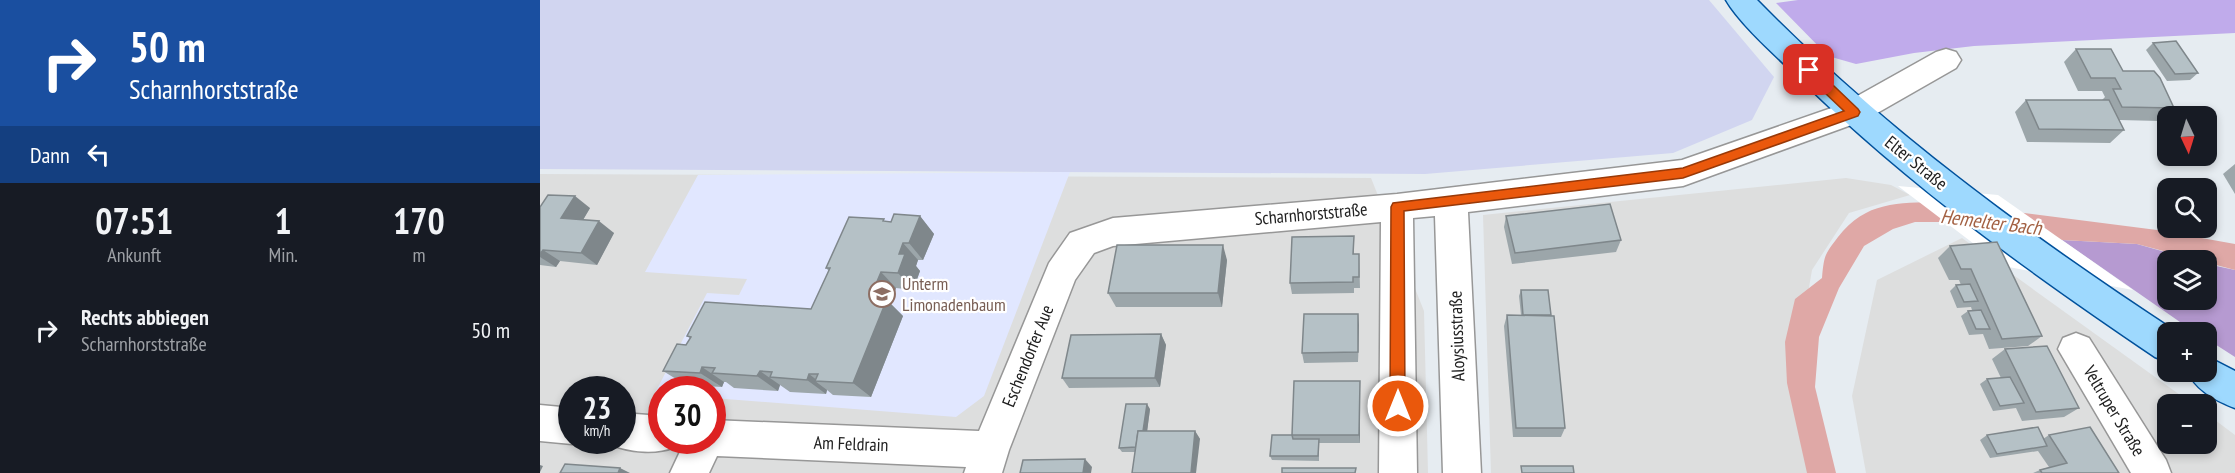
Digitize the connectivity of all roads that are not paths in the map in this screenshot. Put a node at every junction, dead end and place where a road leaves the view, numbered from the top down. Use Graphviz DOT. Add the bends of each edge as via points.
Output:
graph roads {
  1 [pos="1740,0"];
  2 [pos="1946,60"];
  3 [pos="1854,112"];
  4 [pos="1451,200"];
  5 [pos="1397,207"];
  6 [pos="1082,243"];
  7 [pos="2157,338"];
  8 [pos="2076,349"];
  9 [pos="2217,379"];
  10 [pos="2235,390"];
  11 [pos="540,423"];
  12 [pos="558,425"];
  13 [pos="726,439"];
  14 [pos="698,454"];
  15 [pos="987,461"];
  16 [pos="689,473"];
  17 [pos="1398,473"];
  18 [pos="1462,473"];
  19 [pos="2152,473"];
  1 -- 3 [label="main road, Elter Straße"];
  2 -- 3 [label="street, Scharnhorststraße"];
  3 -- 4 [label="street, Scharnhorststraße" via="1683,173"];
  3 -- 7 [label="main road, Elter Straße" via="1949,190"];
  4 -- 5 [label="street, Scharnhorststraße"];
  4 -- 18 [label="street, Aloysiusstraße"];
  5 -- 6 [label="street, Scharnhorststraße" via="1113,232"];
  5 -- 17 [label="street"];
  6 -- 15 [label="street, Eschendorfer Aue" via="1061,273"];
  8 -- 19 [label="street, Veltruper Straße"];
  9 -- 10 [label="main road"];
  11 -- 12 [label="street"];
  13 -- 15 [label="street, Am Feldrain"];
  14 -- 16 [label="street"];
}
